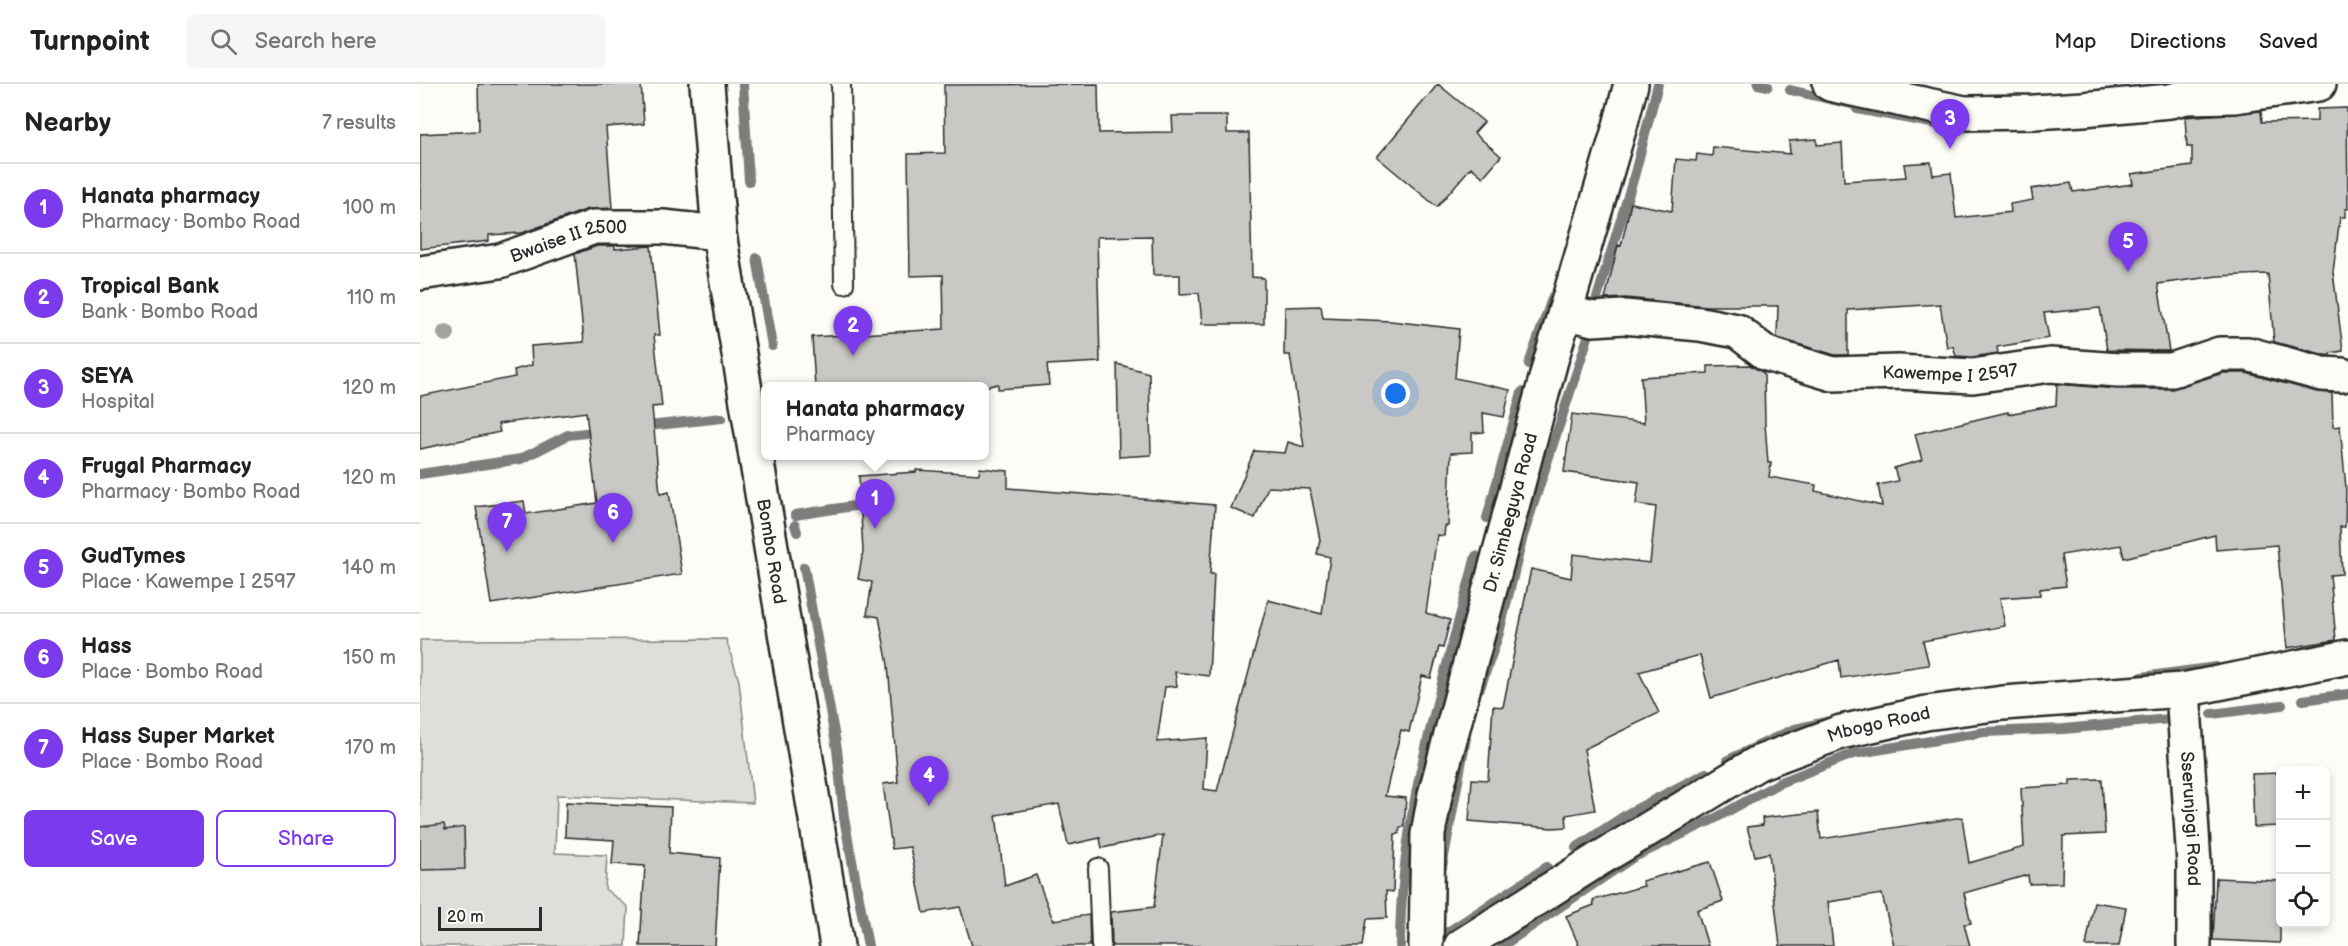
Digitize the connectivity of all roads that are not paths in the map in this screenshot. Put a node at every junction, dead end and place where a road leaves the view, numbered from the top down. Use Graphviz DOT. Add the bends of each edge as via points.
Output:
graph roads {
  1 [pos="707,84"];
  2 [pos="841,84"];
  3 [pos="1630,84"];
  4 [pos="1830,84"];
  5 [pos="2319,84"];
  6 [pos="2190,90"];
  7 [pos="719,233"];
  8 [pos="420,273"];
  9 [pos="844,284"];
  10 [pos="1565,312"];
  11 [pos="2342,375"];
  12 [pos="2348,657"];
  13 [pos="2183,690"];
  14 [pos="1098,868"];
  15 [pos="837,946"];
  16 [pos="1101,946"];
  17 [pos="1426,946"];
  18 [pos="1461,946"];
  19 [pos="2194,946"];
  1 -- 7 [label="street, Bombo Road"];
  2 -- 9 [label="lane"];
  3 -- 10 [label="street, Dr. Simbeguya Road"];
  4 -- 6 [label="street" via="1964,113 2034,112 2170,101"];
  5 -- 6 [label="street" via="2235,96"];
  7 -- 8 [label="street, Bwaise II 2500" via="663,227 594,227 500,261"];
  7 -- 15 [label="street, Bombo Road"];
  10 -- 11 [label="street, Kawempe I 2597" via="1593,319 1624,317 1737,331 1767,354 1833,374 1973,376 2050,365 2172,370 2220,354 2248,354 2322,374"];
  10 -- 17 [label="street, Dr. Simbeguya Road" via="1435,795 1428,834"];
  12 -- 13 [label="street, Mbogo Road"];
  13 -- 18 [label="street, Mbogo Road" via="1992,704 1926,713 1841,732 1758,763"];
  13 -- 19 [label="street, Sserunjogi Road"];
  14 -- 16 [label="lane"];
}
